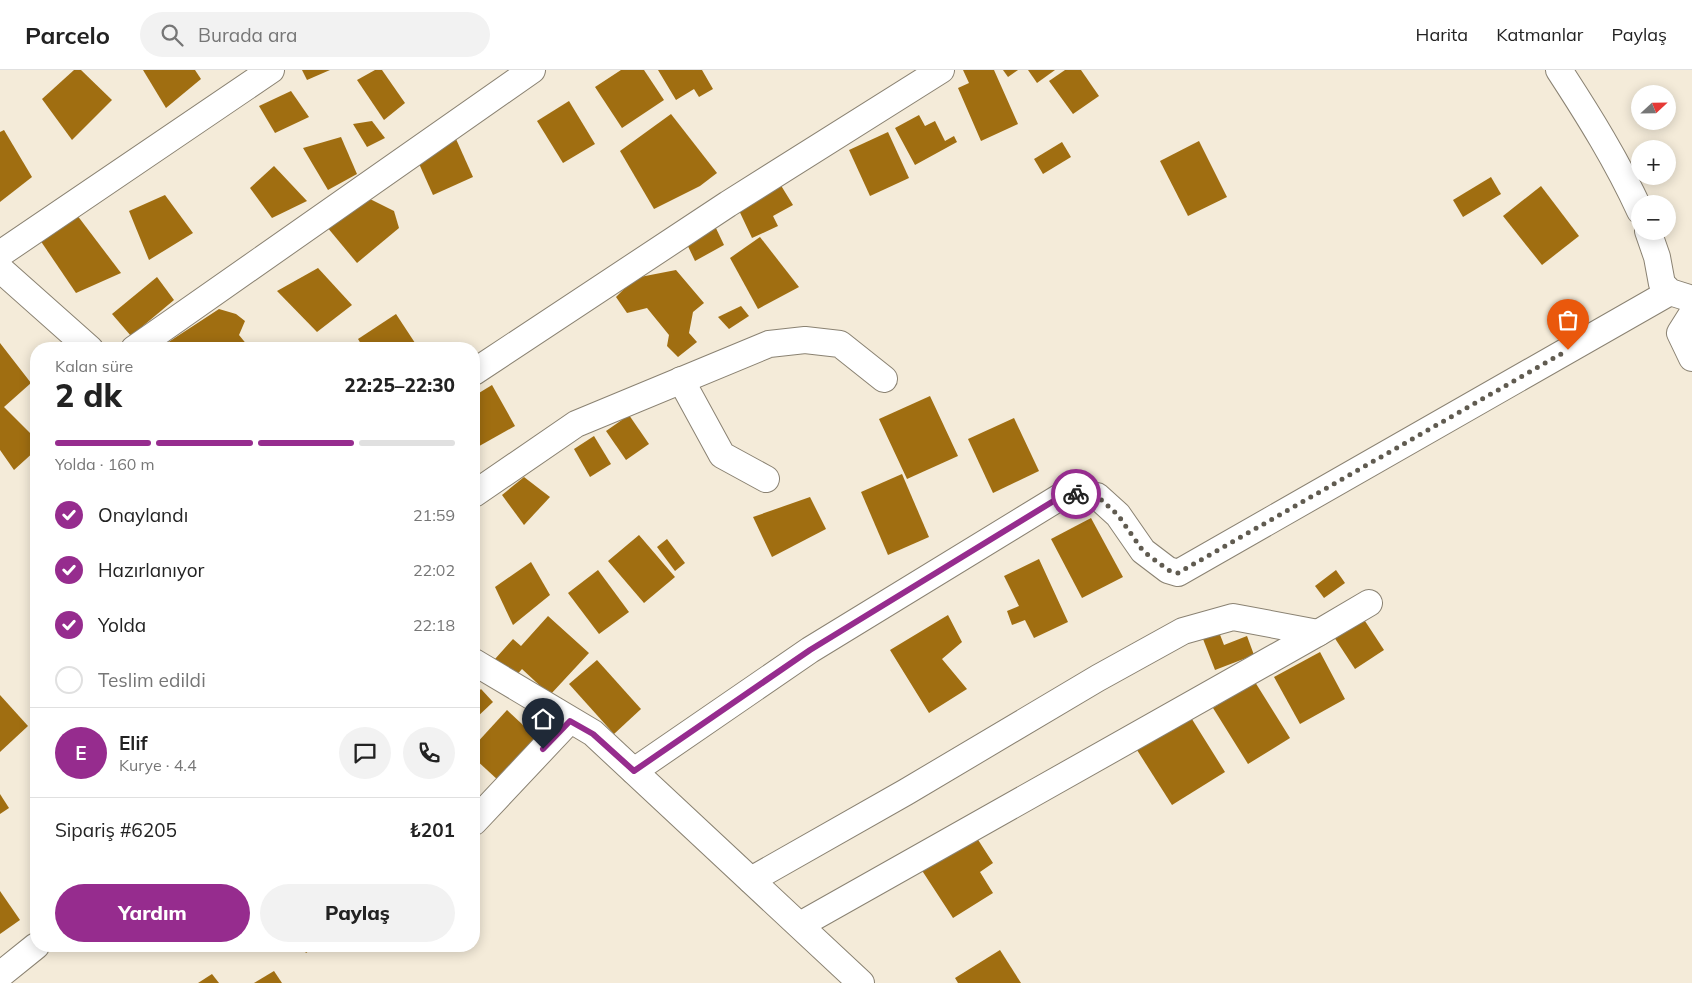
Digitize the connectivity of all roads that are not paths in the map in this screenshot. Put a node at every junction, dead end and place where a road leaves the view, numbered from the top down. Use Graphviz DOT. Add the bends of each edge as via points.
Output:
graph roads {
  1 [pos="272,70"];
  2 [pos="532,70"];
  3 [pos="941,70"];
  4 [pos="1559,70"];
  5 [pos="1632,195"];
  6 [pos="1651,240"];
  7 [pos="0,254"];
  8 [pos="5,283"];
  9 [pos="1681,295"];
  10 [pos="1692,314"];
  11 [pos="81,342"];
  12 [pos="144,342"];
  13 [pos="1692,358"];
  14 [pos="480,368"];
  15 [pos="884,379"];
  16 [pos="682,380"];
  17 [pos="766,479"];
  18 [pos="480,490"];
  19 [pos="1369,603"];
  20 [pos="1318,633"];
  21 [pos="480,666"];
  22 [pos="570,721"];
  23 [pos="634,771"];
  24 [pos="480,816"];
  25 [pos="751,880"];
  26 [pos="800,925"];
  27 [pos="30,951"];
  28 [pos="0,975"];
  29 [pos="861,983"];
  1 -- 7 [label="street"];
  2 -- 12 [label="street"];
  3 -- 14 [label="street" via="728,204"];
  4 -- 5 [label="street" via="1594,124"];
  6 -- 9 [label="street" via="1662,284"];
  8 -- 11 [label="street"];
  9 -- 23 [label="street" via="1178,573 1168,570 1143,551 1118,515 1097,496 1065,494 810,650"];
  10 -- 13 [label="street" via="1680,333"];
  15 -- 16 [label="street" via="840,344 805,340 769,344"];
  16 -- 17 [label="street" via="722,455"];
  16 -- 18 [label="street" via="576,424"];
  19 -- 20 [label="street"];
  20 -- 25 [label="street" via="1233,617 1183,631"];
  20 -- 26 [label="street"];
  21 -- 22 [label="street"];
  22 -- 23 [label="street" via="593,734"];
  22 -- 24 [label="street"];
  23 -- 25 [label="street"];
  25 -- 26 [label="street"];
  26 -- 29 [label="street"];
  27 -- 28 [label="street"];
}
